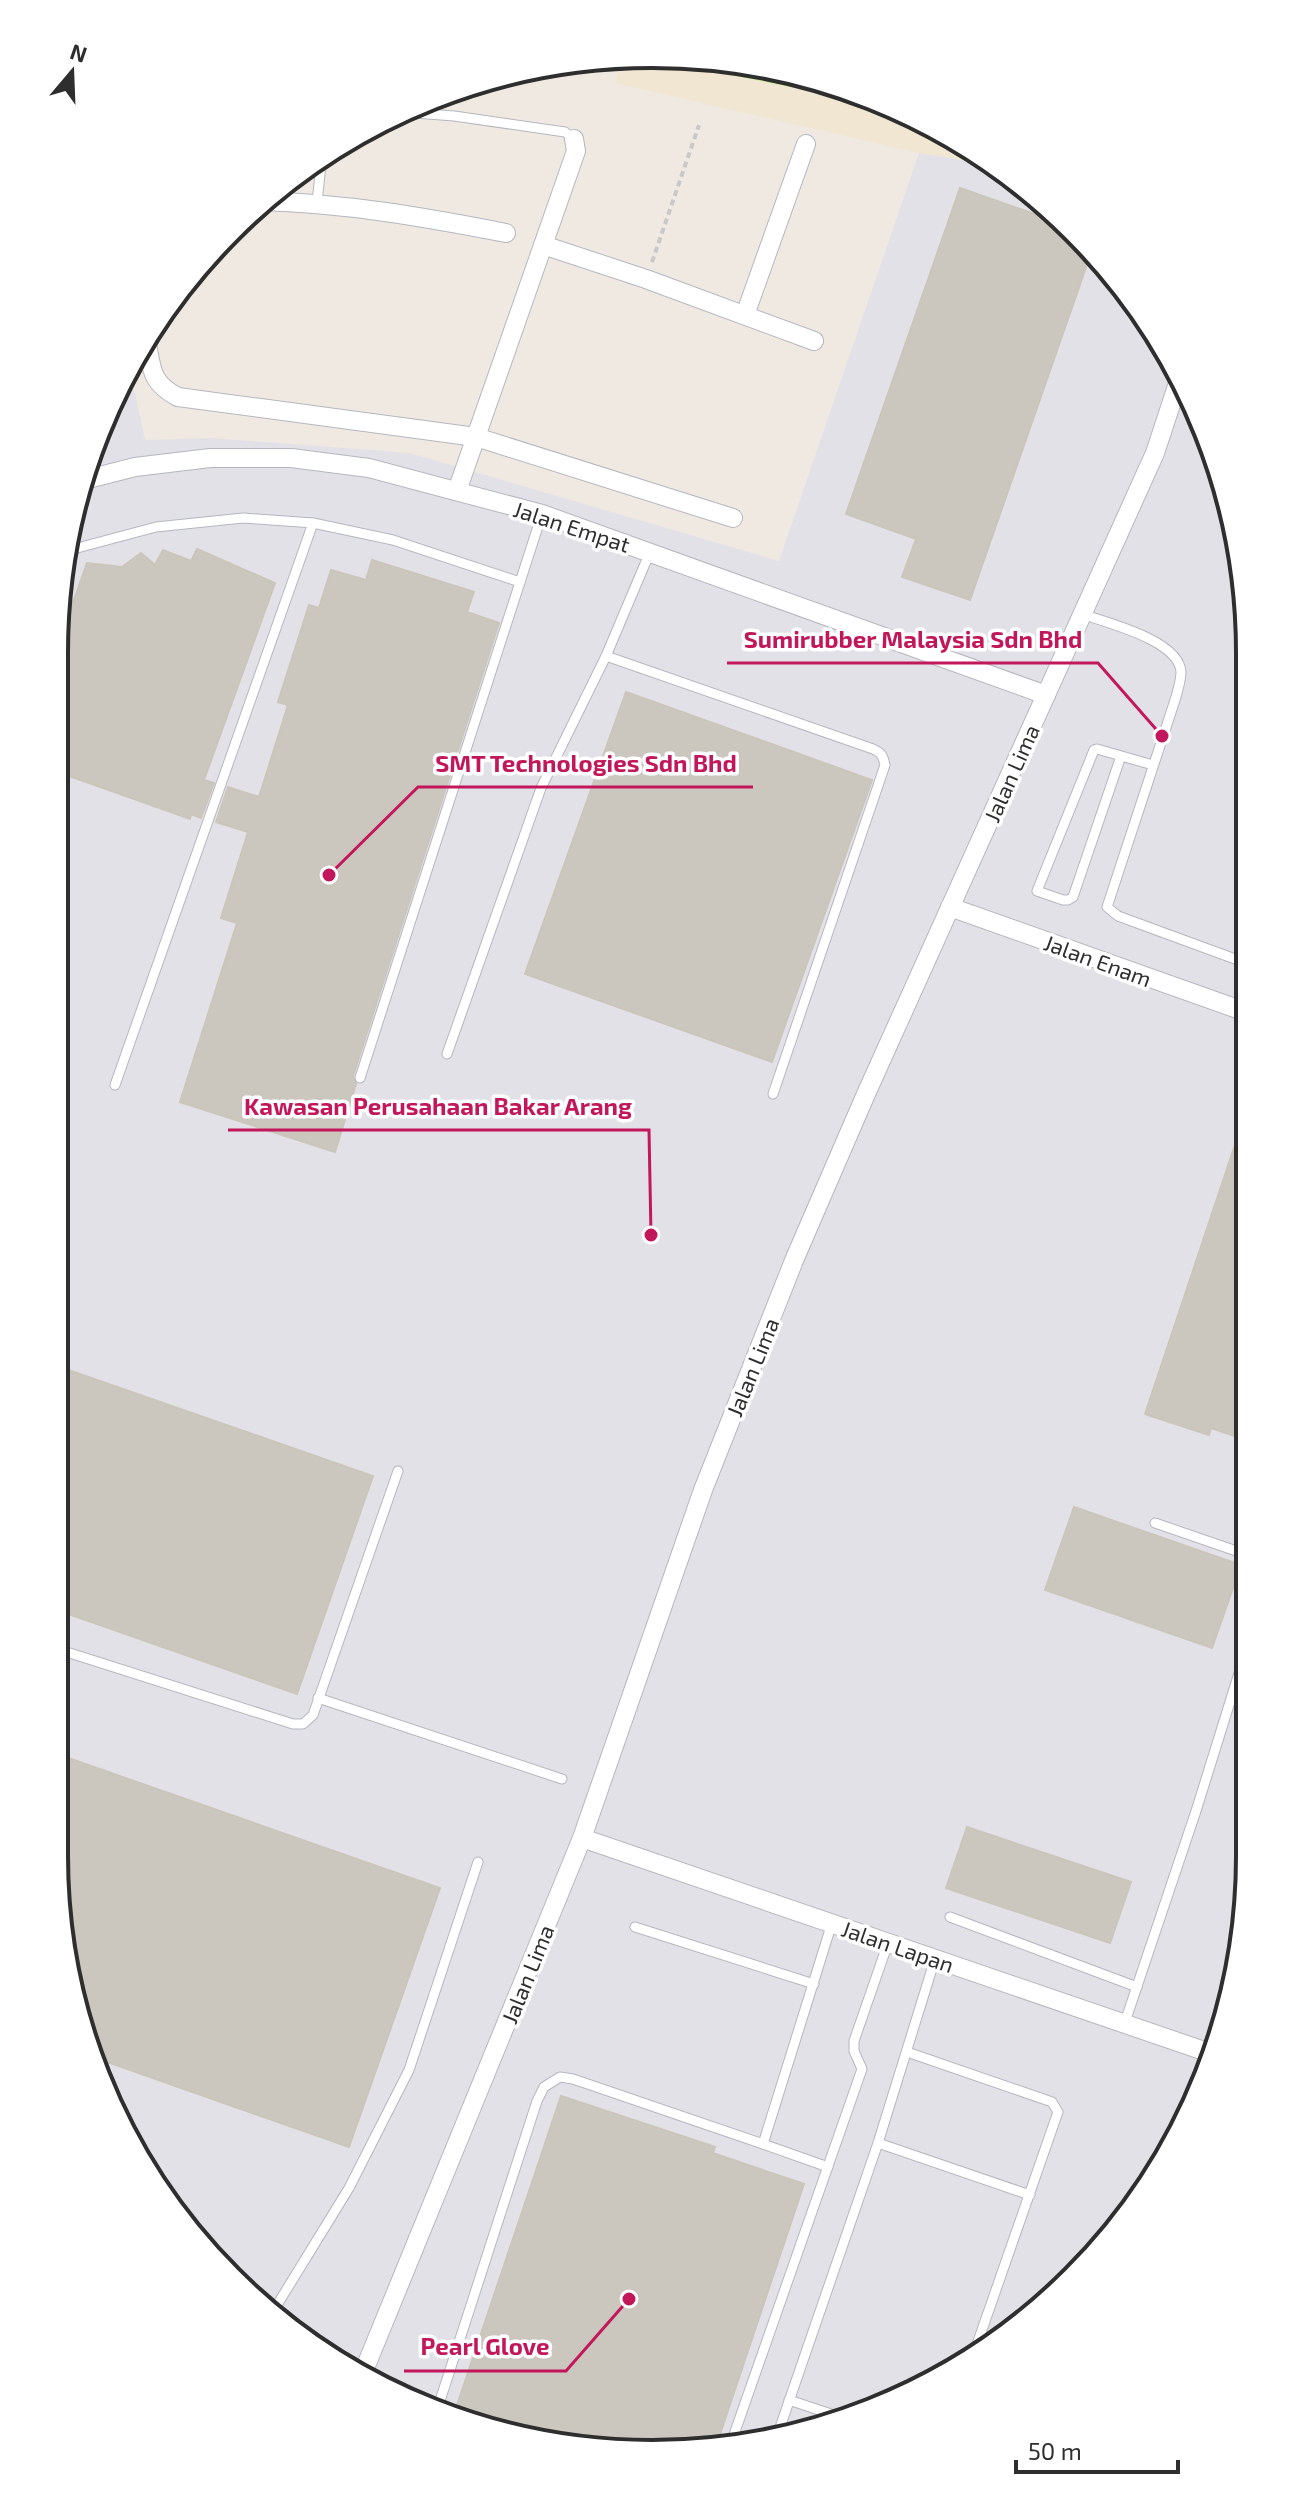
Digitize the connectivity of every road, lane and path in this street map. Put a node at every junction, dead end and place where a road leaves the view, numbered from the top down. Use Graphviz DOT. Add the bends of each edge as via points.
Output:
graph roads {
  1 [pos="425,114"];
  2 [pos="699,125"];
  3 [pos="574,139"];
  4 [pos="806,144"];
  5 [pos="320,172"];
  6 [pos="281,201"];
  7 [pos="317,202"];
  8 [pos="506,233"];
  9 [pos="543,245"];
  10 [pos="646,279"];
  11 [pos="745,315"];
  12 [pos="814,341"];
  13 [pos="149,355"];
  14 [pos="1175,392"];
  15 [pos="476,437"];
  16 [pos="95,477"];
  17 [pos="457,491"];
  18 [pos="542,514"];
  19 [pos="733,518"];
  20 [pos="313,523"];
  21 [pos="77,548"];
  22 [pos="650,552"];
  23 [pos="520,582"];
  24 [pos="1082,614"];
  25 [pos="606,656"];
  26 [pos="1046,695"];
  27 [pos="1121,756"];
  28 [pos="1153,765"];
  29 [pos="950,907"];
  30 [pos="1236,959"];
  31 [pos="1236,1008"];
  32 [pos="447,1054"];
  33 [pos="360,1078"];
  34 [pos="115,1085"];
  35 [pos="773,1094"];
  36 [pos="398,1471"];
  37 [pos="1155,1523"];
  38 [pos="1236,1551"];
  39 [pos="68,1652"];
  40 [pos="1236,1683"];
  41 [pos="318,1698"];
  42 [pos="562,1779"];
  43 [pos="582,1838"];
  44 [pos="478,1862"];
  45 [pos="950,1917"];
  46 [pos="832,1923"];
  47 [pos="635,1927"];
  48 [pos="888,1943"];
  49 [pos="935,1959"];
  50 [pos="814,1984"];
  51 [pos="1137,1987"];
  52 [pos="1125,2022"];
  53 [pos="1203,2050"];
  54 [pos="907,2052"];
  55 [pos="878,2143"];
  56 [pos="763,2144"];
  57 [pos="828,2167"];
  58 [pos="1030,2195"];
  59 [pos="278,2304"];
  60 [pos="978,2340"];
  61 [pos="366,2365"];
  62 [pos="440,2400"];
  63 [pos="789,2400"];
  64 [pos="827,2413"];
  65 [pos="781,2425"];
  66 [pos="734,2434"];
  1 -- 3 [label="lane" via="565,132"];
  2 -- 10 [label="path"];
  3 -- 9 [label="street" via="576,151"];
  4 -- 11 [label="street"];
  5 -- 7 [label="lane"];
  6 -- 7 [label="street"];
  7 -- 8 [label="street"];
  9 -- 10 [label="street"];
  9 -- 15 [label="street"];
  10 -- 11 [label="street"];
  11 -- 12 [label="street"];
  13 -- 15 [label="street" via="155,380 178,397"];
  14 -- 24 [label="street, Jalan Lima" via="1155,453"];
  15 -- 17 [label="street"];
  15 -- 19 [label="street"];
  16 -- 17 [label="street, Jalan Empat" via="210,458 291,458 369,468"];
  17 -- 18 [label="street, Jalan Empat"];
  18 -- 22 [label="street, Jalan Empat"];
  18 -- 23 [label="lane"];
  20 -- 21 [label="lane" via="243,518 156,527"];
  20 -- 23 [label="lane" via="393,540"];
  20 -- 34 [label="lane"];
  22 -- 25 [label="lane"];
  22 -- 26 [label="street, Jalan Empat"];
  23 -- 33 [label="lane"];
  24 -- 26 [label="street, Jalan Lima"];
  24 -- 28 [label="lane" via="1150,638 1179,661 1176,697"];
  25 -- 32 [label="lane" via="541,788"];
  25 -- 35 [label="lane" via="881,752 885,765"];
  26 -- 29 [label="street, Jalan Lima"];
  27 -- 27 [label="lane" via="1097,749 1092,753 1037,891 1063,900 1073,897"];
  27 -- 28 [label="lane"];
  28 -- 30 [label="lane" via="1107,907 1118,916"];
  29 -- 31 [label="street, Jalan Enam"];
  29 -- 43 [label="street, Jalan Lima" via="789,1272 703,1490"];
  36 -- 41 [label="lane"];
  37 -- 38 [label="lane"];
  39 -- 41 [label="lane" via="293,1724 303,1724 313,1715"];
  40 -- 51 [label="lane"];
  41 -- 42 [label="lane"];
  43 -- 46 [label="street, Jalan Lapan"];
  43 -- 61 [label="street, Jalan Lima"];
  44 -- 59 [label="lane" via="409,2070 349,2188"];
  45 -- 51 [label="lane"];
  46 -- 48 [label="street, Jalan Lapan"];
  46 -- 50 [label="lane"];
  47 -- 50 [label="lane"];
  48 -- 49 [label="street, Jalan Lapan"];
  48 -- 57 [label="lane" via="854,2041 862,2069"];
  49 -- 52 [label="street, Jalan Lapan"];
  49 -- 54 [label="lane"];
  50 -- 56 [label="lane"];
  51 -- 52 [label="lane"];
  52 -- 53 [label="street, Jalan Lapan"];
  54 -- 55 [label="lane"];
  54 -- 58 [label="lane" via="1052,2102 1057,2118"];
  55 -- 58 [label="lane"];
  55 -- 63 [label="lane"];
  56 -- 57 [label="lane"];
  56 -- 62 [label="lane" via="573,2079 554,2078 537,2101"];
  57 -- 66 [label="lane"];
  58 -- 60 [label="lane"];
  63 -- 64 [label="lane"];
  63 -- 65 [label="lane"];
}
